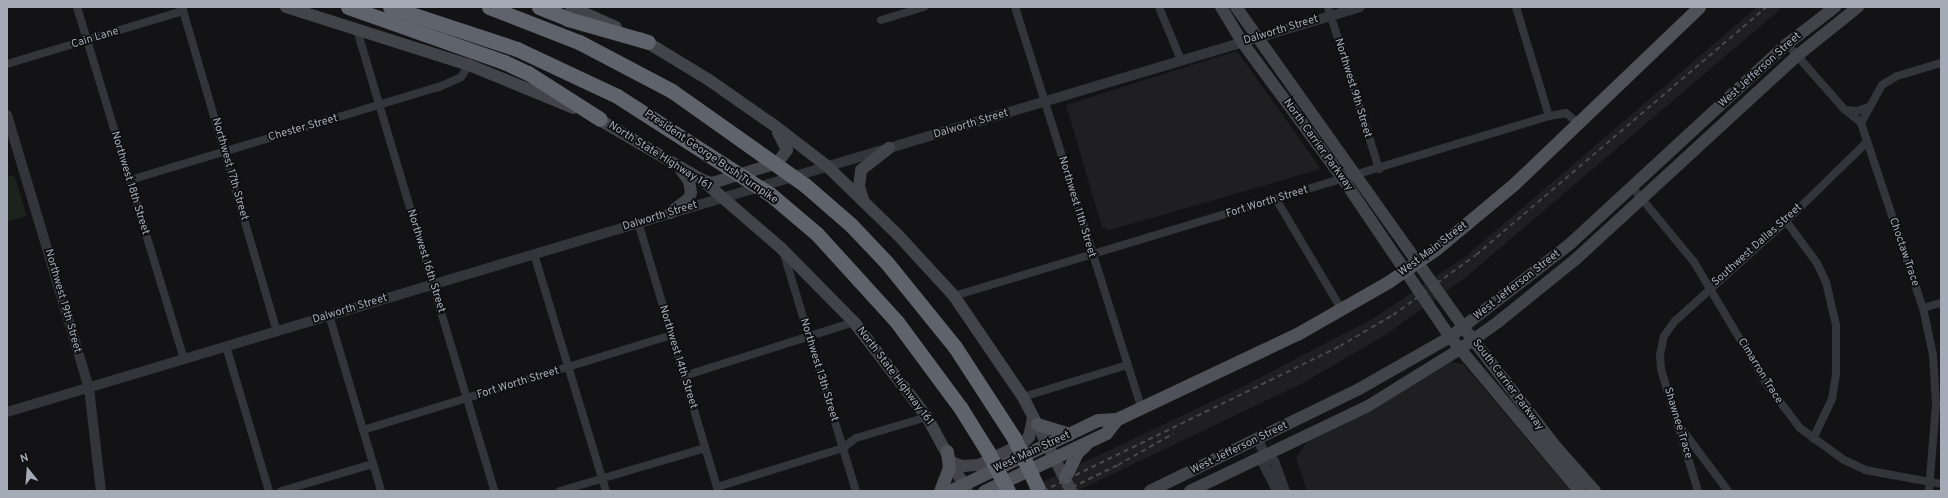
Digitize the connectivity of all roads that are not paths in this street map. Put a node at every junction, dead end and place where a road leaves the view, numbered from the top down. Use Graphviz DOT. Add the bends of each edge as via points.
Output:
graph roads {
  1 [pos="77,7"];
  2 [pos="286,7"];
  3 [pos="348,7"];
  4 [pos="390,7"];
  5 [pos="489,7"];
  6 [pos="539,7"];
  7 [pos="571,7"];
  8 [pos="924,7"];
  9 [pos="1015,7"];
  10 [pos="1158,7"];
  11 [pos="1221,7"];
  12 [pos="1236,7"];
  13 [pos="1360,7"];
  14 [pos="1516,7"];
  15 [pos="1699,7"];
  16 [pos="1835,7"];
  17 [pos="1858,7"];
  18 [pos="182,9"];
  19 [pos="1330,11"];
  20 [pos="881,20"];
  21 [pos="357,30"];
  22 [pos="1256,38"];
  23 [pos="87,41"];
  24 [pos="648,42"];
  25 [pos="1242,42"];
  26 [pos="1787,44"];
  27 [pos="1798,56"];
  28 [pos="1181,60"];
  29 [pos="1941,63"];
  30 [pos="7,64"];
  31 [pos="469,65"];
  32 [pos="1734,92"];
  33 [pos="1044,102"];
  34 [pos="1746,104"];
  35 [pos="380,105"];
  36 [pos="1868,107"];
  37 [pos="1846,110"];
  38 [pos="7,115"];
  39 [pos="1549,116"];
  40 [pos="1706,118"];
  41 [pos="600,119"];
  42 [pos="1578,123"];
  43 [pos="1861,123"];
  44 [pos="775,126"];
  45 [pos="1718,130"];
  46 [pos="1866,142"];
  47 [pos="889,148"];
  48 [pos="224,151"];
  49 [pos="1852,157"];
  50 [pos="1872,160"];
  51 [pos="678,166"];
  52 [pos="827,166"];
  53 [pos="1379,169"];
  54 [pos="1356,175"];
  55 [pos="701,179"];
  56 [pos="1342,179"];
  57 [pos="130,180"];
  58 [pos="1632,187"];
  59 [pos="724,197"];
  60 [pos="1276,199"];
  61 [pos="863,200"];
  62 [pos="1643,200"];
  63 [pos="670,213"];
  64 [pos="1786,220"];
  65 [pos="638,222"];
  66 [pos="782,248"];
  67 [pos="534,254"];
  68 [pos="1091,254"];
  69 [pos="1426,275"];
  70 [pos="432,284"];
  71 [pos="1414,284"];
  72 [pos="1710,289"];
  73 [pos="954,296"];
  74 [pos="1941,303"];
  75 [pos="1923,308"];
  76 [pos="1342,310"];
  77 [pos="329,315"];
  78 [pos="854,322"];
  79 [pos="1463,327"];
  80 [pos="277,331"];
  81 [pos="672,335"];
  82 [pos="810,337"];
  83 [pos="1450,337"];
  84 [pos="1473,339"];
  85 [pos="226,346"];
  86 [pos="1460,349"];
  87 [pos="1660,355"];
  88 [pos="184,359"];
  89 [pos="1128,365"];
  90 [pos="568,367"];
  91 [pos="684,376"];
  92 [pos="89,388"];
  93 [pos="1023,396"];
  94 [pos="467,398"];
  95 [pos="1141,407"];
  96 [pos="7,412"];
  97 [pos="927,417"];
  98 [pos="1117,419"];
  99 [pos="1035,421"];
  100 [pos="1677,421"];
  101 [pos="363,430"];
  102 [pos="1070,434"];
  103 [pos="1090,440"];
  104 [pos="1258,440"];
  105 [pos="1813,440"];
  106 [pos="1048,444"];
  107 [pos="705,448"];
  108 [pos="843,448"];
  109 [pos="1025,449"];
  110 [pos="947,451"];
  111 [pos="1265,456"];
  112 [pos="1055,457"];
  113 [pos="953,463"];
  114 [pos="373,464"];
  115 [pos="981,470"];
  116 [pos="1065,477"];
  117 [pos="602,478"];
  118 [pos="1930,482"];
  119 [pos="1941,484"];
  120 [pos="965,487"];
  121 [pos="718,489"];
  122 [pos="987,490"];
  123 [pos="101,491"];
  124 [pos="269,491"];
  125 [pos="281,491"];
  126 [pos="381,491"];
  127 [pos="494,491"];
  128 [pos="560,491"];
  129 [pos="606,491"];
  130 [pos="856,491"];
  131 [pos="940,491"];
  132 [pos="949,491"];
  133 [pos="1008,491"];
  134 [pos="1039,491"];
  135 [pos="1071,491"];
  136 [pos="1150,491"];
  137 [pos="1190,491"];
  138 [pos="1277,491"];
  139 [pos="1285,491"];
  140 [pos="1579,491"];
  141 [pos="1595,491"];
  142 [pos="1698,491"];
  143 [pos="1728,491"];
  144 [pos="1929,491"];
  1 -- 23 [label="street, Northwest 18th Street"];
  2 -- 21 [label="main road, North State Highway 161"];
  3 -- 41 [label="highway" via="504,62 528,73"];
  4 -- 133 [label="highway, President George Bush Turnpike" via="517,49 617,96 771,195 817,234 897,322 960,407"];
  5 -- 134 [label="highway" via="578,42 672,91 769,158 828,205 887,264 955,347 1014,438"];
  6 -- 24 [label="highway" via="568,20"];
  7 -- 24 [label="main road"];
  8 -- 20 [label="street"];
  9 -- 33 [label="street, Northwest 11th Street"];
  10 -- 28 [label="street"];
  11 -- 25 [label="main road, North Carrier Parkway"];
  12 -- 22 [label="main road, North Carrier Parkway"];
  13 -- 19 [label="street, Dalworth Street"];
  14 -- 39 [label="street"];
  15 -- 42 [label="main road, West Main Street"];
  16 -- 26 [label="main road, West Jefferson Street"];
  17 -- 27 [label="main road, West Jefferson Street"];
  18 -- 23 [label="street, Cain Lane"];
  18 -- 48 [label="street, Northwest 17th Street"];
  19 -- 22 [label="street, Dalworth Street"];
  19 -- 53 [label="street, Northwest 9th Street"];
  21 -- 31 [label="main road, North State Highway 161"];
  21 -- 35 [label="street, Northwest 16th Street"];
  22 -- 25 [label="street, Dalworth Street"];
  22 -- 54 [label="main road, North Carrier Parkway"];
  23 -- 30 [label="street, Cain Lane"];
  23 -- 57 [label="street, Northwest 18th Street"];
  24 -- 44 [label="main road"];
  25 -- 28 [label="street, Dalworth Street"];
  25 -- 56 [label="main road, North Carrier Parkway"];
  26 -- 27 [label="street"];
  26 -- 32 [label="main road, West Jefferson Street"];
  27 -- 34 [label="main road, West Jefferson Street"];
  27 -- 37 [label="street"];
  28 -- 33 [label="street, Dalworth Street"];
  29 -- 36 [label="street" via="1897,76 1882,85"];
  31 -- 35 [label="street, Chester Street" via="461,77"];
  31 -- 41 [label="main road, North State Highway 161"];
  32 -- 34 [label="main road"];
  32 -- 40 [label="main road, West Jefferson Street"];
  33 -- 47 [label="street, Dalworth Street"];
  33 -- 68 [label="street, Northwest 11th Street"];
  34 -- 45 [label="main road, West Jefferson Street"];
  35 -- 48 [label="street, Chester Street"];
  35 -- 70 [label="street, Northwest 16th Street"];
  36 -- 37 [label="street" via="1857,111"];
  36 -- 43 [label="street"];
  37 -- 43 [label="street"];
  38 -- 92 [label="street, Northwest 19th Street"];
  39 -- 42 [label="street, Fort Worth Street" via="1566,113"];
  39 -- 53 [label="street, Fort Worth Street"];
  40 -- 45 [label="main road"];
  40 -- 58 [label="main road, West Jefferson Street"];
  41 -- 51 [label="main road, North State Highway 161"];
  42 -- 76 [label="main road, West Main Street" via="1511,186 1436,250"];
  43 -- 46 [label="street, Choctaw Trace"];
  44 -- 52 [label="main road"];
  44 -- 55 [label="main road" via="787,150 783,157 769,167 731,179 712,183"];
  45 -- 62 [label="main road, West Jefferson Street"];
  46 -- 49 [label="street, Southwest Dallas Street"];
  46 -- 50 [label="street, Choctaw Trace"];
  47 -- 52 [label="street, Dalworth Street"];
  47 -- 61 [label="main road" via="861,170 859,187"];
  48 -- 57 [label="street, Chester Street"];
  48 -- 80 [label="street, Northwest 17th Street"];
  49 -- 50 [label="street" via="1867,157"];
  49 -- 64 [label="street, Southwest Dallas Street"];
  50 -- 75 [label="street, Choctaw Trace"];
  51 -- 55 [label="main road, North State Highway 161"];
  51 -- 63 [label="main road" via="687,176 691,193 689,198"];
  52 -- 59 [label="street, Dalworth Street"];
  52 -- 61 [label="main road"];
  53 -- 54 [label="street, Fort Worth Street"];
  54 -- 56 [label="street, Fort Worth Street"];
  54 -- 69 [label="main road, North Carrier Parkway"];
  55 -- 59 [label="main road, North State Highway 161"];
  56 -- 60 [label="street, Fort Worth Street"];
  56 -- 71 [label="main road, North Carrier Parkway"];
  57 -- 88 [label="street, Northwest 18th Street"];
  58 -- 62 [label="street, Cimarron Trace"];
  58 -- 79 [label="main road, West Jefferson Street" via="1571,243"];
  59 -- 63 [label="street, Dalworth Street"];
  59 -- 66 [label="main road, North State Highway 161"];
  60 -- 68 [label="street, Fort Worth Street"];
  60 -- 76 [label="street"];
  61 -- 73 [label="main road"];
  62 -- 72 [label="street, Cimarron Trace" via="1694,262"];
  62 -- 84 [label="main road, West Jefferson Street" via="1543,287"];
  63 -- 65 [label="street, Dalworth Street"];
  64 -- 72 [label="street, Southwest Dallas Street"];
  64 -- 105 [label="street" via="1817,263 1826,282 1836,325 1836,374 1832,399"];
  65 -- 67 [label="street, Dalworth Street"];
  65 -- 81 [label="street, Northwest 14th Street"];
  66 -- 78 [label="main road, North State Highway 161"];
  66 -- 82 [label="street, Northwest 13th Street"];
  67 -- 70 [label="street, Dalworth Street"];
  67 -- 90 [label="street"];
  68 -- 73 [label="street, Fort Worth Street"];
  68 -- 89 [label="street, Northwest 11th Street"];
  69 -- 79 [label="main road, South Carrier Parkway"];
  70 -- 77 [label="street, Dalworth Street"];
  70 -- 94 [label="street, Northwest 16th Street"];
  71 -- 83 [label="main road, South Carrier Parkway"];
  72 -- 87 [label="street, Southwest Dallas Street" via="1675,321 1664,336"];
  72 -- 105 [label="street, Cimarron Trace" via="1784,410"];
  73 -- 93 [label="main road"];
  74 -- 75 [label="street"];
  75 -- 118 [label="street, Choctaw Trace" via="1933,355 1936,404"];
  76 -- 95 [label="main road, West Main Street" via="1297,334"];
  77 -- 80 [label="street, Dalworth Street"];
  77 -- 101 [label="street"];
  78 -- 82 [label="street"];
  78 -- 97 [label="main road, North State Highway 161"];
  79 -- 83 [label="main road, West Jefferson Street"];
  79 -- 84 [label="main road, South Carrier Parkway"];
  80 -- 85 [label="street, Dalworth Street"];
  81 -- 90 [label="street, Fort Worth Street"];
  81 -- 91 [label="street, Northwest 14th Street"];
  82 -- 91 [label="street"];
  82 -- 108 [label="street, Northwest 13th Street"];
  83 -- 86 [label="main road, South Carrier Parkway"];
  83 -- 104 [label="main road, West Jefferson Street" via="1359,389"];
  84 -- 86 [label="main road, West Jefferson Street"];
  84 -- 141 [label="main road, South Carrier Parkway" via="1529,414"];
  85 -- 88 [label="street, Dalworth Street"];
  85 -- 124 [label="street"];
  86 -- 111 [label="main road, West Jefferson Street" via="1368,406"];
  86 -- 140 [label="main road, South Carrier Parkway"];
  87 -- 100 [label="street, Shawnee Trace" via="1661,369"];
  88 -- 92 [label="street, Dalworth Street"];
  89 -- 93 [label="street"];
  89 -- 95 [label="street, Northwest 11th Street"];
  90 -- 94 [label="street, Fort Worth Street"];
  90 -- 117 [label="street"];
  91 -- 107 [label="street, Northwest 14th Street"];
  92 -- 96 [label="street, Dalworth Street"];
  92 -- 123 [label="street, Northwest 19th Street"];
  93 -- 99 [label="main road"];
  94 -- 101 [label="street, Fort Worth Street"];
  94 -- 127 [label="street, Northwest 16th Street"];
  95 -- 98 [label="main road, West Main Street"];
  97 -- 108 [label="street" via="856,438"];
  97 -- 110 [label="main road, North State Highway 161"];
  98 -- 102 [label="main road, West Main Street" via="1098,420"];
  98 -- 103 [label="main road, West Main Street" via="1106,433"];
  99 -- 102 [label="main road"];
  99 -- 106 [label="main road"];
  99 -- 109 [label="main road"];
  100 -- 142 [label="street, Shawnee Trace"];
  100 -- 143 [label="street" via="1695,450"];
  101 -- 114 [label="street"];
  102 -- 106 [label="main road, West Main Street"];
  103 -- 112 [label="main road, West Main Street"];
  103 -- 116 [label="main road" via="1077,452"];
  104 -- 111 [label="street"];
  104 -- 136 [label="main road, West Jefferson Street"];
  105 -- 118 [label="street, Cimarron Trace" via="1844,460 1866,470"];
  106 -- 109 [label="main road, West Main Street"];
  106 -- 112 [label="main road"];
  107 -- 117 [label="street"];
  107 -- 121 [label="street, Northwest 14th Street"];
  108 -- 121 [label="street"];
  108 -- 130 [label="street, Northwest 13th Street"];
  109 -- 115 [label="main road, West Main Street"];
  110 -- 113 [label="main road, North State Highway 161"];
  110 -- 131 [label="main road" via="950,468"];
  111 -- 137 [label="main road, West Jefferson Street"];
  111 -- 138 [label="street" via="1264,466"];
  111 -- 139 [label="street" via="1274,461"];
  112 -- 116 [label="main road"];
  112 -- 122 [label="main road, West Main Street"];
  113 -- 115 [label="main road"];
  113 -- 120 [label="main road, North State Highway 161"];
  114 -- 125 [label="street"];
  114 -- 126 [label="street"];
  115 -- 120 [label="main road, West Main Street"];
  116 -- 135 [label="main road"];
  117 -- 128 [label="street"];
  117 -- 129 [label="street"];
  118 -- 119 [label="street, Cimarron Trace"];
  118 -- 144 [label="street, Choctaw Trace"];
  120 -- 132 [label="main road, West Main Street"];
}
